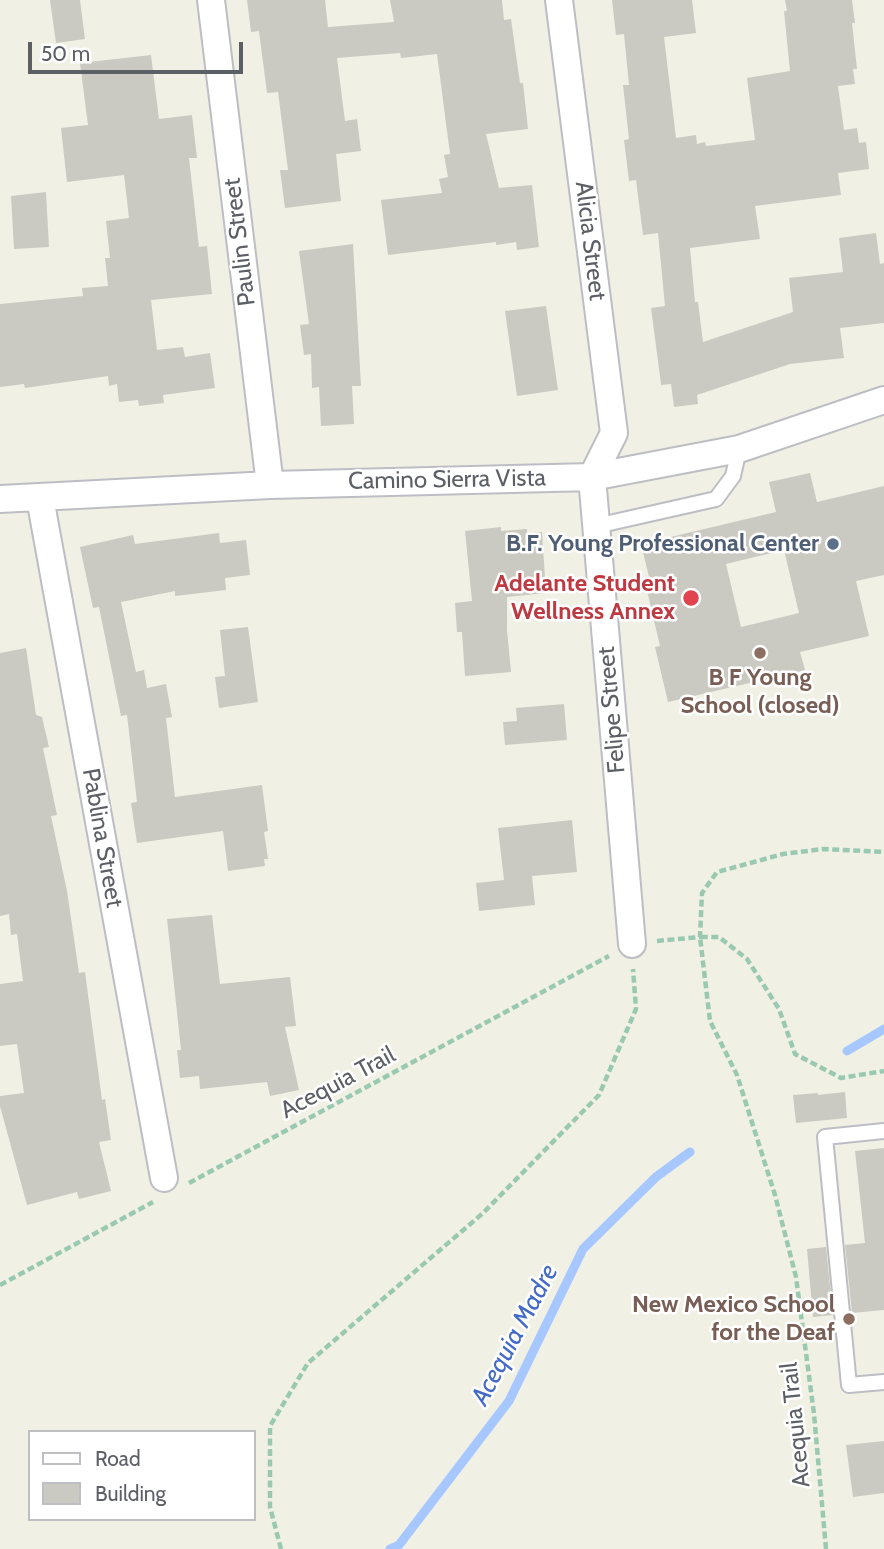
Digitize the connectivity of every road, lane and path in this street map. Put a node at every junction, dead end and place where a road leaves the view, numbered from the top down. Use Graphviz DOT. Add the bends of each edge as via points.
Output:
graph roads {
  1 [pos="211,0"];
  2 [pos="559,0"];
  3 [pos="884,400"];
  4 [pos="738,449"];
  5 [pos="592,477"];
  6 [pos="270,485"];
  7 [pos="40,498"];
  8 [pos="0,499"];
  9 [pos="596,526"];
  10 [pos="884,852"];
  11 [pos="700,936"];
  12 [pos="632,944"];
  13 [pos="884,1071"];
  14 [pos="884,1131"];
  15 [pos="168,1188"];
  16 [pos="0,1284"];
  17 [pos="884,1382"];
  18 [pos="281,1549"];
  19 [pos="826,1549"];
  1 -- 6 [label="street, Paulin Street"];
  2 -- 5 [label="street, Alicia Street" via="614,433"];
  3 -- 4 [label="street, Camino Sierra Vista"];
  4 -- 5 [label="street, Camino Sierra Vista"];
  4 -- 9 [label="lane" via="733,476 716,499"];
  5 -- 6 [label="street, Camino Sierra Vista"];
  5 -- 9 [label="street, Felipe Street"];
  6 -- 7 [label="street, Camino Sierra Vista"];
  7 -- 8 [label="street, Camino Sierra Vista"];
  7 -- 15 [label="street, Pablina Street"];
  9 -- 12 [label="street, Felipe Street"];
  10 -- 11 [label="path, Acequia Trail" via="810,850 718,872 702,893"];
  11 -- 12 [label="path, Acequia Trail"];
  11 -- 13 [label="path" via="719,937 747,958 779,1009 795,1054 841,1079"];
  11 -- 19 [label="path, Acequia Trail" via="709,1021 737,1074 796,1277"];
  12 -- 15 [label="path, Acequia Trail"];
  12 -- 18 [label="path" via="636,1009 599,1095 482,1214 308,1363 270,1426 270,1507"];
  14 -- 17 [label="lane" via="825,1137 849,1385"];
  15 -- 16 [label="path, Acequia Trail"];
}
